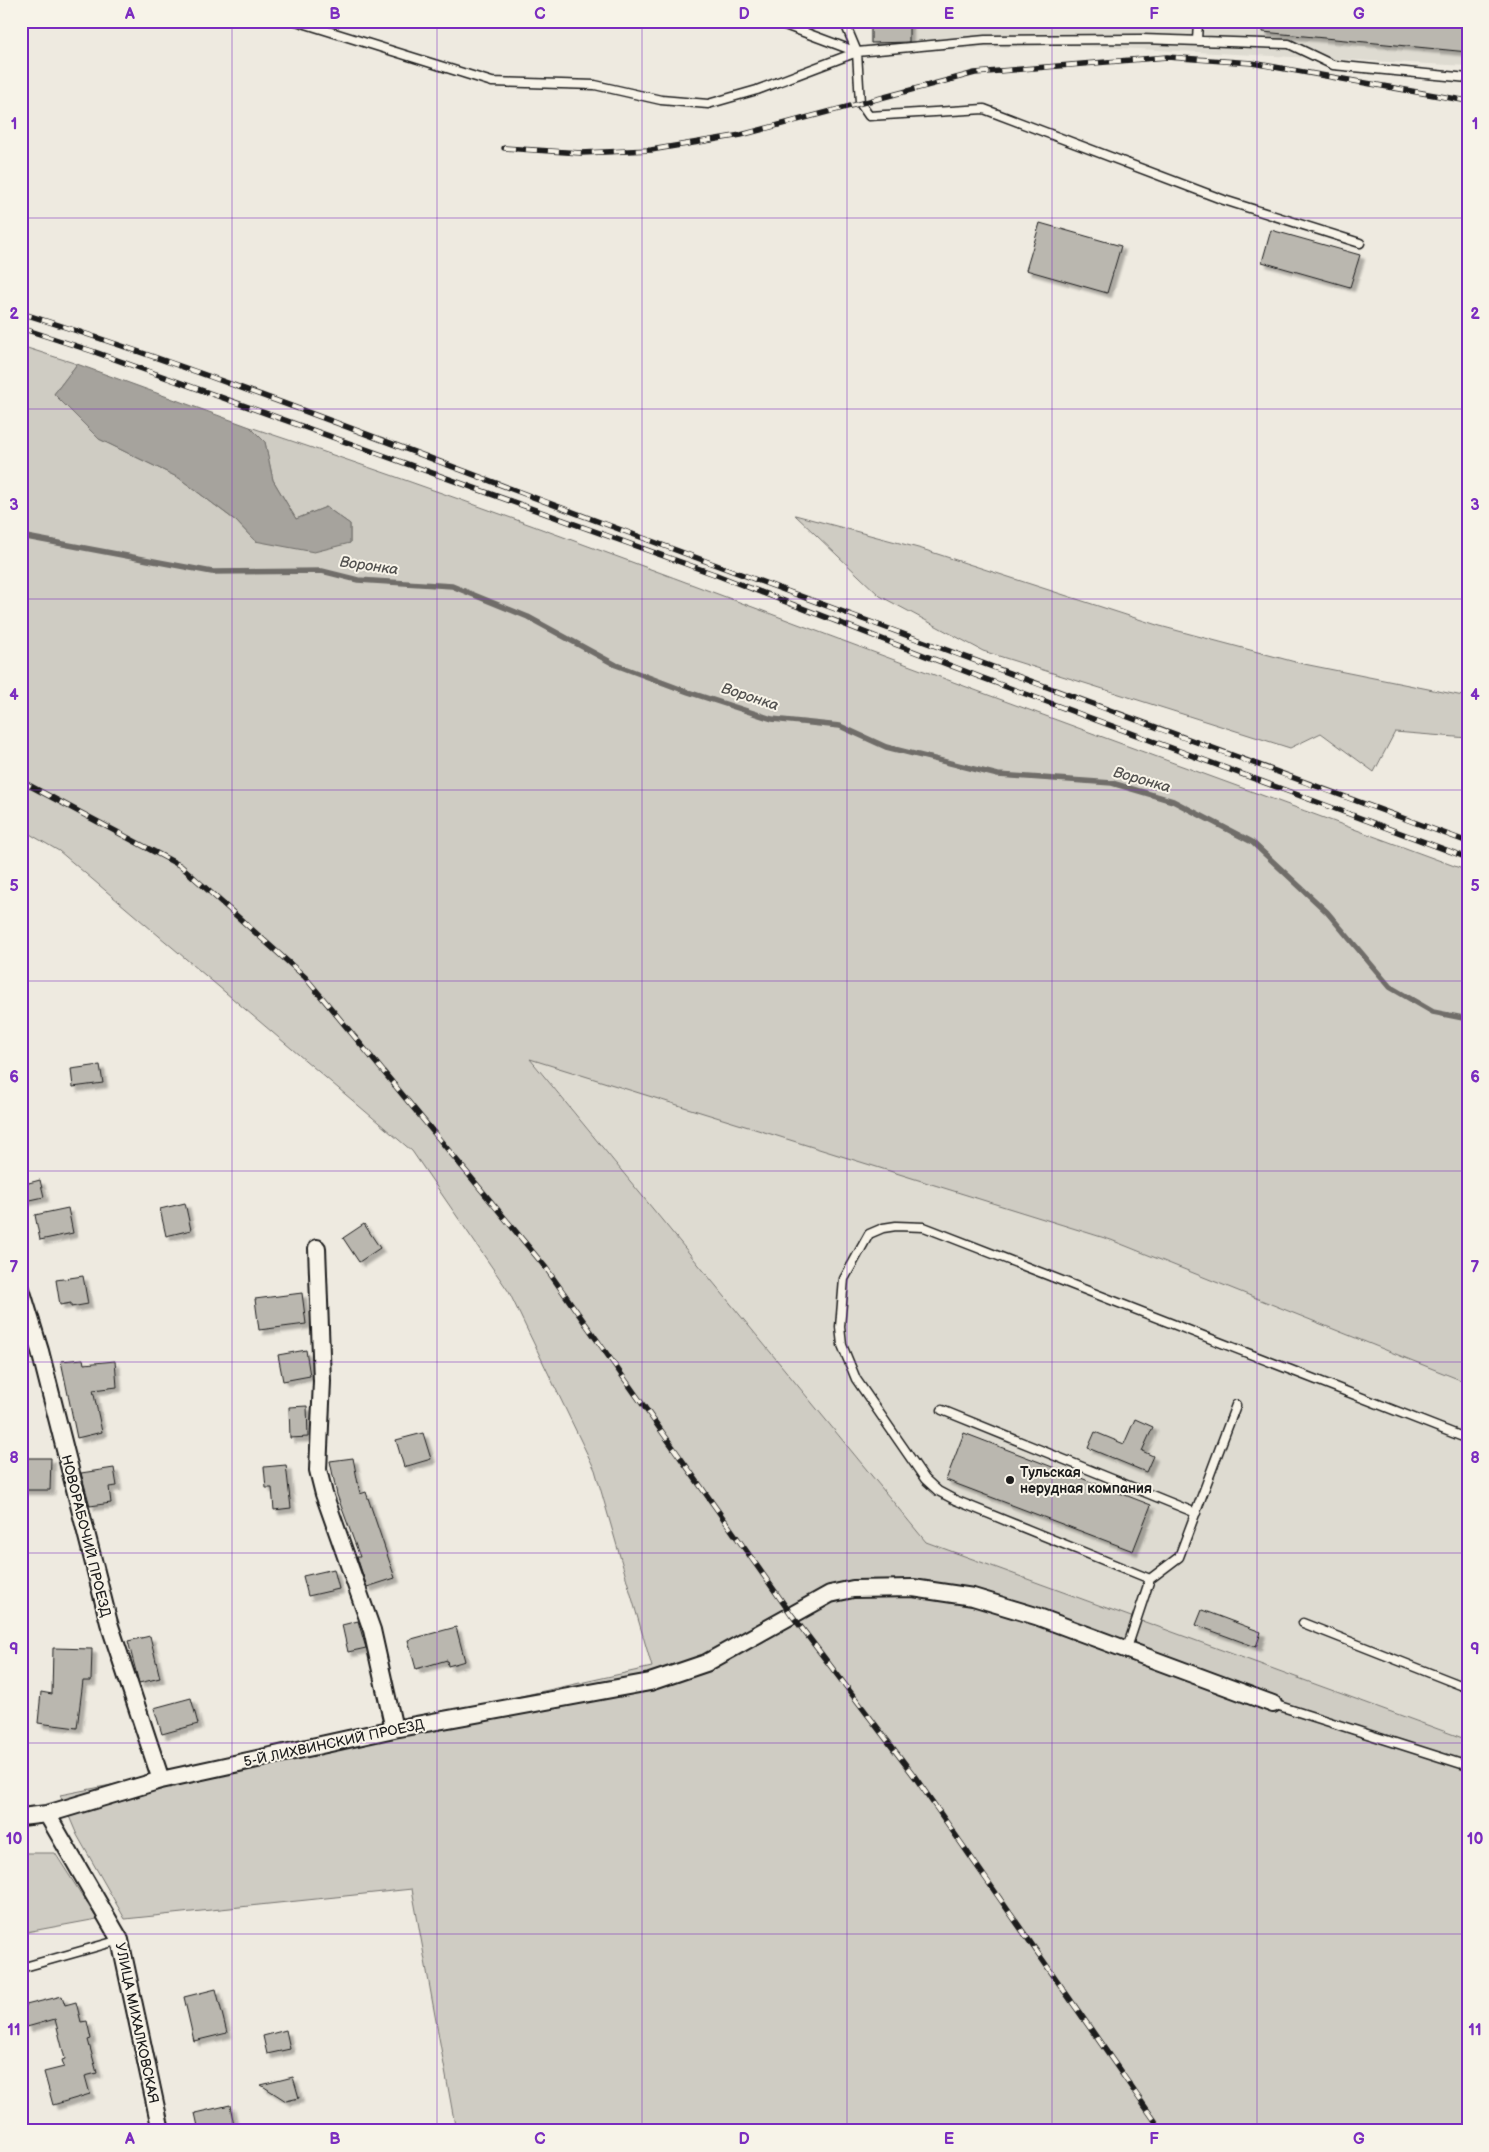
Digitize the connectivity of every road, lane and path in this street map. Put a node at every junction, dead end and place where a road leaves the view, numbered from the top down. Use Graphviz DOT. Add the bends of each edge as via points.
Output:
graph roads {
  1 [pos="296,21"];
  2 [pos="774,21"];
  3 [pos="844,21"];
  4 [pos="1198,21"];
  5 [pos="1197,41"];
  6 [pos="857,52"];
  7 [pos="1468,78"];
  8 [pos="1360,243"];
  9 [pos="317,1248"];
  10 [pos="21,1290"];
  11 [pos="1236,1406"];
  12 [pos="942,1410"];
  13 [pos="1468,1439"];
  14 [pos="1196,1513"];
  15 [pos="1150,1578"];
  16 [pos="1303,1623"];
  17 [pos="1126,1651"];
  18 [pos="1468,1688"];
  19 [pos="1273,1704"];
  20 [pos="394,1729"];
  21 [pos="1468,1766"];
  22 [pos="161,1780"];
  23 [pos="47,1814"];
  24 [pos="21,1817"];
  25 [pos="120,1940"];
  26 [pos="21,1968"];
  27 [pos="161,2131"];
  1 -- 6 [label="lane" via="492,82 595,84 661,100 708,104 757,90"];
  2 -- 6 [label="lane"];
  3 -- 6 [label="lane"];
  4 -- 5 [label="lane"];
  5 -- 6 [label="lane" via="985,40"];
  5 -- 7 [label="lane" via="1289,44 1333,64"];
  6 -- 8 [label="lane" via="860,103 869,116 984,109 1224,200"];
  9 -- 20 [label="street" via="322,1381 318,1470 372,1630"];
  10 -- 22 [label="street, НОВОРАБОЧИЙ ПРОЕЗД" via="40,1351 109,1623"];
  11 -- 14 [label="lane"];
  12 -- 14 [label="lane"];
  13 -- 15 [label="lane" via="924,1227 896,1226 870,1234 844,1279 840,1310 842,1345 856,1379 925,1479 955,1500"];
  14 -- 15 [label="lane" via="1179,1557"];
  15 -- 17 [label="lane"];
  16 -- 18 [label="lane"];
  17 -- 19 [label="street, 5-Й ЛИХВИНСКИЙ ПРОЕЗД"];
  17 -- 20 [label="street, 5-Й ЛИХВИНСКИЙ ПРОЕЗД" via="1036,1616 973,1597 913,1588 853,1589 830,1594 706,1663 650,1682"];
  19 -- 21 [label="lane"];
  20 -- 22 [label="street, 5-Й ЛИХВИНСКИЙ ПРОЕЗД"];
  22 -- 23 [label="street, 5-Й ЛИХВИНСКИЙ ПРОЕЗД"];
  23 -- 24 [label="street, 5-Й ЛИХВИНСКИЙ ПРОЕЗД"];
  23 -- 25 [label="street, УЛИЦА МИХАЛКОВСКАЯ"];
  25 -- 26 [label="lane"];
  25 -- 27 [label="street, УЛИЦА МИХАЛКОВСКАЯ"];
}
